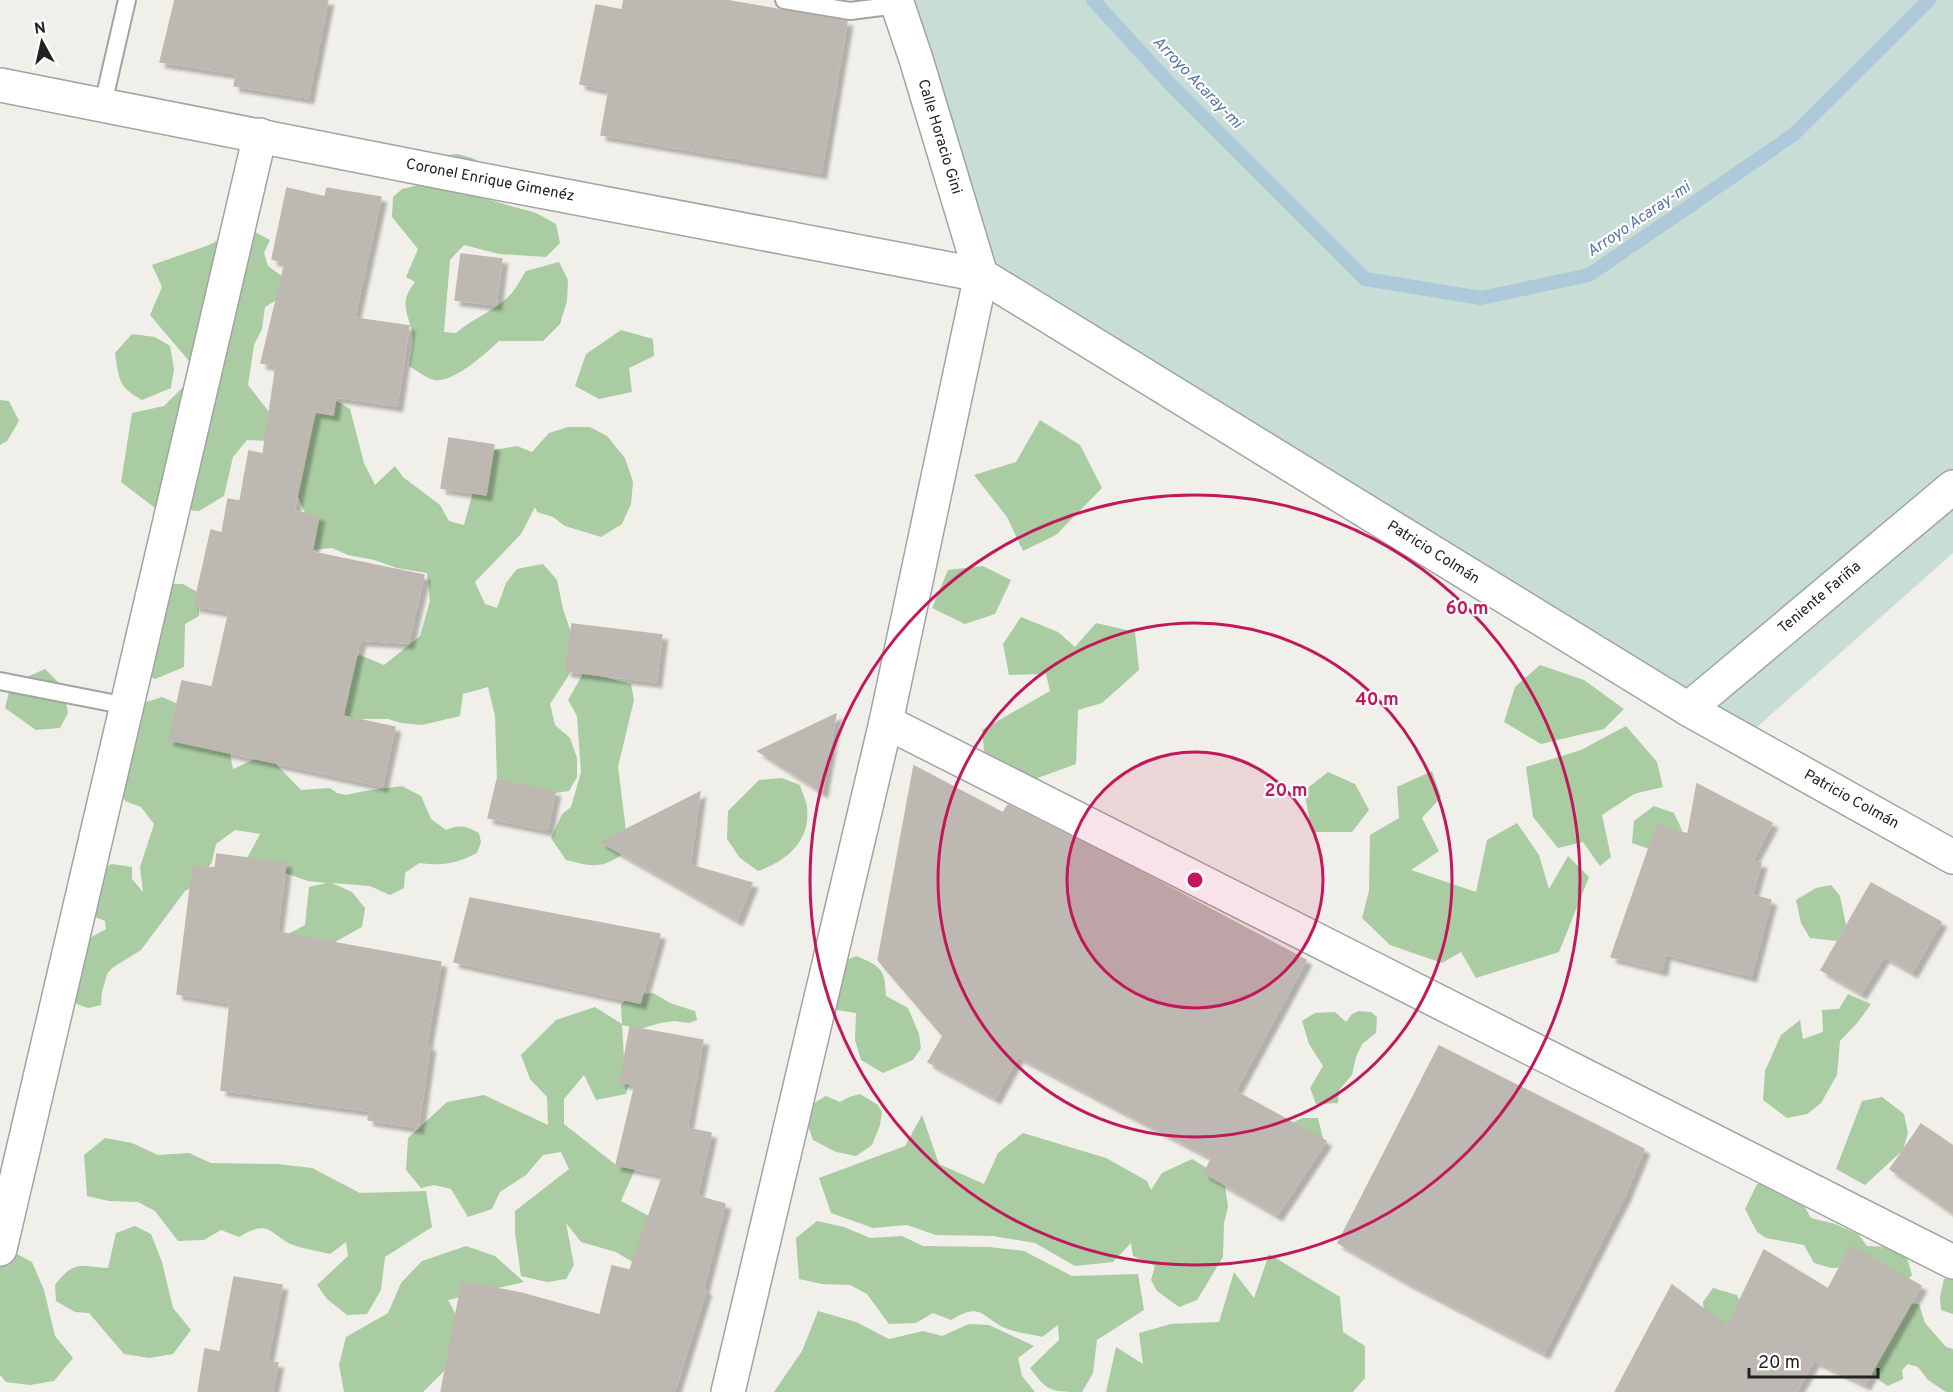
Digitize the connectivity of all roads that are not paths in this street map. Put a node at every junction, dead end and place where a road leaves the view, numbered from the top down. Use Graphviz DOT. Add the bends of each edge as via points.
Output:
graph roads {
  1 [pos="127,0"];
  2 [pos="784,0"];
  3 [pos="896,2"];
  4 [pos="0,85"];
  5 [pos="103,104"];
  6 [pos="260,135"];
  7 [pos="981,275"];
  8 [pos="1953,487"];
  9 [pos="0,681"];
  10 [pos="127,706"];
  11 [pos="1688,709"];
  12 [pos="886,722"];
  13 [pos="1953,857"];
  14 [pos="0,1250"];
  15 [pos="1953,1262"];
  16 [pos="728,1392"];
  1 -- 5 [label="lane"];
  2 -- 3 [label="lane" via="850,11"];
  3 -- 7 [label="street, Calle Horacio Gini"];
  4 -- 5 [label="street, Coronel Enrique Gimenéz"];
  5 -- 6 [label="street, Coronel Enrique Gimenéz"];
  6 -- 7 [label="street, Coronel Enrique Gimenéz"];
  6 -- 10 [label="street"];
  7 -- 11 [label="street, Patricio Colmán"];
  7 -- 12 [label="street"];
  8 -- 11 [label="street, Teniente Fariña"];
  9 -- 10 [label="lane"];
  10 -- 14 [label="street"];
  11 -- 13 [label="street, Patricio Colmán"];
  12 -- 15 [label="street"];
  12 -- 16 [label="street"];
}
